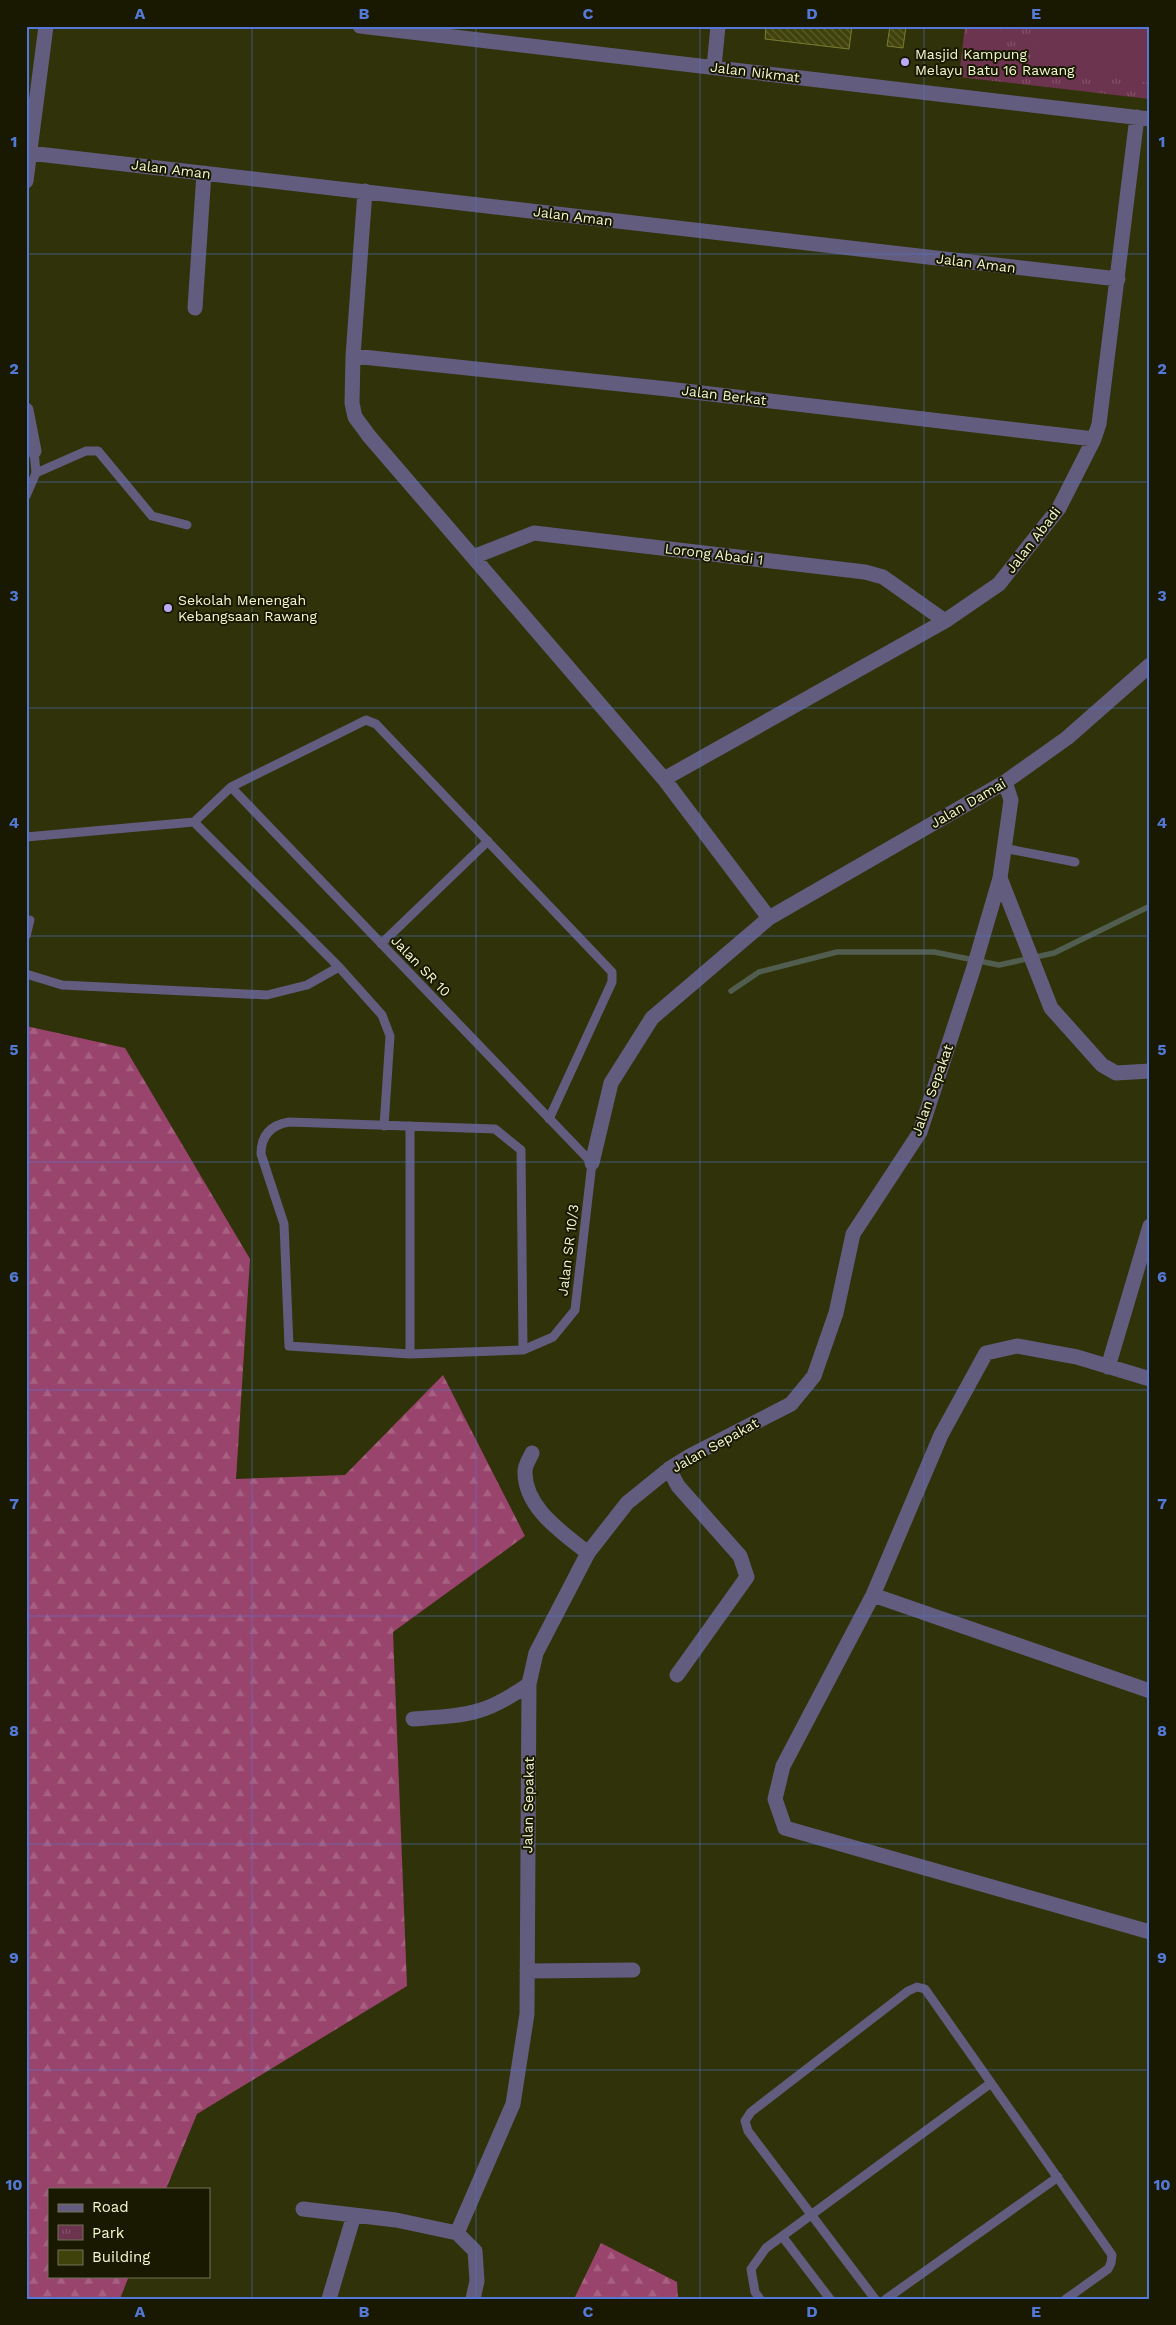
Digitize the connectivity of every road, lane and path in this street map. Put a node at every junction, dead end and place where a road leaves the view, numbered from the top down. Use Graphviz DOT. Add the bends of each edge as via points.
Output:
graph roads {
  1 [pos="46,26"];
  2 [pos="360,26"];
  3 [pos="718,26"];
  4 [pos="714,67"];
  5 [pos="1143,118"];
  6 [pos="29,153"];
  7 [pos="204,173"];
  8 [pos="26,181"];
  9 [pos="365,191"];
  10 [pos="1118,279"];
  11 [pos="195,308"];
  12 [pos="353,356"];
  13 [pos="26,410"];
  14 [pos="1094,439"];
  15 [pos="34,451"];
  16 [pos="36,473"];
  17 [pos="26,496"];
  18 [pos="187,525"];
  19 [pos="473,557"];
  20 [pos="945,621"];
  21 [pos="1150,664"];
  22 [pos="664,779"];
  23 [pos="1005,782"];
  24 [pos="231,787"];
  25 [pos="194,822"];
  26 [pos="26,837"];
  27 [pos="488,842"];
  28 [pos="1003,848"];
  29 [pos="1075,862"];
  30 [pos="1000,878"];
  31 [pos="769,918"];
  32 [pos="30,920"];
  33 [pos="26,936"];
  34 [pos="381,944"];
  35 [pos="339,967"];
  36 [pos="26,974"];
  37 [pos="1150,1071"];
  38 [pos="549,1119"];
  39 [pos="384,1126"];
  40 [pos="410,1126"];
  41 [pos="592,1163"];
  42 [pos="1150,1226"];
  43 [pos="523,1350"];
  44 [pos="410,1354"];
  45 [pos="1108,1367"];
  46 [pos="1150,1379"];
  47 [pos="532,1453"];
  48 [pos="669,1469"];
  49 [pos="588,1553"];
  50 [pos="873,1595"];
  51 [pos="677,1675"];
  52 [pos="529,1684"];
  53 [pos="1150,1691"];
  54 [pos="413,1718"];
  55 [pos="1150,1932"];
  56 [pos="633,1970"];
  57 [pos="527,1971"];
  58 [pos="991,2083"];
  59 [pos="1058,2177"];
  60 [pos="304,2209"];
  61 [pos="810,2214"];
  62 [pos="354,2215"];
  63 [pos="457,2233"];
  64 [pos="782,2236"];
  65 [pos="328,2299"];
  66 [pos="472,2299"];
  67 [pos="760,2299"];
  68 [pos="830,2299"];
  69 [pos="875,2299"];
  70 [pos="886,2299"];
  71 [pos="1066,2299"];
  1 -- 6 [label="street"];
  2 -- 4 [label="street, Jalan Nikmat"];
  3 -- 4 [label="street"];
  4 -- 5 [label="street, Jalan Nikmat"];
  5 -- 10 [label="street, Jalan Abadi"];
  6 -- 7 [label="street, Jalan Aman"];
  6 -- 8 [label="street"];
  7 -- 9 [label="street, Jalan Aman"];
  7 -- 11 [label="street"];
  9 -- 10 [label="street, Jalan Aman"];
  9 -- 12 [label="street"];
  10 -- 14 [label="street, Jalan Abadi" via="1099,424"];
  12 -- 14 [label="street, Jalan Berkat" via="668,388"];
  12 -- 19 [label="street" via="352,403 355,417"];
  13 -- 15 [label="street"];
  14 -- 20 [label="street, Jalan Abadi" via="1059,508 998,584"];
  15 -- 16 [label="lane"];
  16 -- 17 [label="lane"];
  16 -- 18 [label="lane" via="86,450 98,451 152,516"];
  19 -- 20 [label="street, Lorong Abadi 1" via="534,533 865,572 883,577"];
  19 -- 22 [label="street"];
  20 -- 22 [label="street, Jalan Abadi"];
  21 -- 23 [label="street, Jalan Damai" via="1067,738"];
  22 -- 31 [label="street"];
  23 -- 28 [label="street, Jalan Sepakat" via="1011,800"];
  23 -- 31 [label="street, Jalan Damai"];
  24 -- 25 [label="lane"];
  24 -- 27 [label="lane" via="360,722 372,721"];
  24 -- 34 [label="lane, Jalan SR 10"];
  25 -- 26 [label="lane"];
  25 -- 35 [label="lane"];
  27 -- 34 [label="lane"];
  27 -- 38 [label="lane" via="612,972 612,982"];
  28 -- 29 [label="lane"];
  28 -- 30 [label="street, Jalan Sepakat"];
  30 -- 37 [label="street" via="1052,1008 1102,1065 1116,1073"];
  30 -- 48 [label="street, Jalan Sepakat" via="920,1132 853,1234 836,1313 814,1376 791,1404"];
  31 -- 41 [label="street, Jalan Damai" via="652,1018 611,1083"];
  32 -- 33 [label="lane"];
  34 -- 38 [label="lane, Jalan SR 10"];
  35 -- 36 [label="lane" via="307,985 267,995 62,985"];
  35 -- 39 [label="lane" via="387,1024 390,1036"];
  38 -- 41 [label="lane, Jalan SR 10"];
  39 -- 40 [label="lane"];
  39 -- 44 [label="lane, Jalan SR 10/3" via="280,1124 265,1135 261,1154 284,1224 289,1346"];
  40 -- 43 [label="lane" via="495,1130 521,1150"];
  40 -- 44 [label="lane"];
  41 -- 43 [label="lane, Jalan SR 10/3" via="575,1310 553,1337"];
  42 -- 45 [label="street"];
  43 -- 44 [label="lane, Jalan SR 10/3"];
  45 -- 46 [label="street"];
  45 -- 50 [label="street" via="1077,1357 1017,1346 986,1353 941,1435"];
  47 -- 49 [label="street" via="525,1470 529,1491 539,1509 554,1526"];
  48 -- 49 [label="street, Jalan Sepakat" via="627,1503"];
  48 -- 51 [label="street" via="678,1486 740,1556 748,1577"];
  49 -- 52 [label="street, Jalan Sepakat" via="536,1653"];
  50 -- 53 [label="street"];
  50 -- 55 [label="street" via="783,1766 775,1799 785,1828"];
  52 -- 54 [label="street" via="508,1699 470,1715"];
  52 -- 57 [label="street, Jalan Sepakat"];
  56 -- 57 [label="street"];
  57 -- 63 [label="street, Jalan Sepakat" via="527,2014 513,2104"];
  58 -- 59 [label="lane"];
  58 -- 61 [label="lane"];
  58 -- 61 [label="lane" via="925,1989 917,1987 908,1991 747,2116 745,2126 748,2131"];
  59 -- 70 [label="lane"];
  59 -- 71 [label="lane" via="1112,2255 1108,2269"];
  60 -- 62 [label="street"];
  61 -- 64 [label="lane"];
  61 -- 69 [label="lane"];
  62 -- 63 [label="street"];
  62 -- 65 [label="street"];
  63 -- 66 [label="street" via="475,2251 476,2281"];
  64 -- 67 [label="lane" via="766,2248 751,2269 755,2292"];
  64 -- 68 [label="lane"];
}
